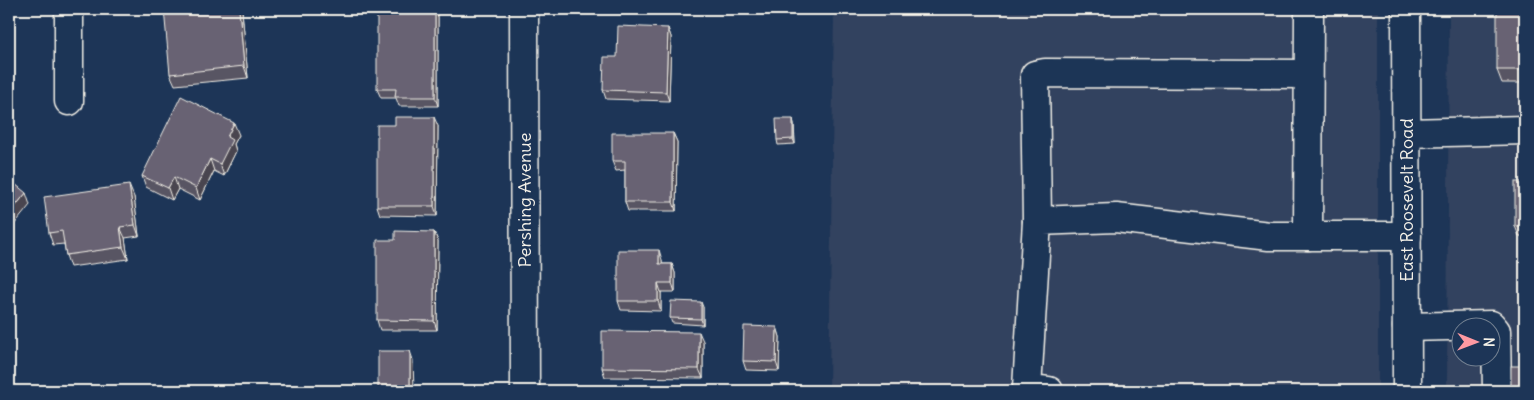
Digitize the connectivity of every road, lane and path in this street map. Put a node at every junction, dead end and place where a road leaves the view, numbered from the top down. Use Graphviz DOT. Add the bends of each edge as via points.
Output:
graph roads {
  1 [pos="69,9"];
  2 [pos="524,9"];
  3 [pos="1309,9"];
  4 [pos="1406,9"];
  5 [pos="1308,74"];
  6 [pos="69,101"];
  7 [pos="1525,130"];
  8 [pos="1406,133"];
  9 [pos="1038,221"];
  10 [pos="1308,236"];
  11 [pos="1407,236"];
  12 [pos="1407,327"];
  13 [pos="525,391"];
  14 [pos="1049,391"];
  15 [pos="1407,391"];
  16 [pos="1497,391"];
  1 -- 6 [label="street"];
  2 -- 13 [label="street, Pershing Avenue"];
  3 -- 5 [label="street"];
  4 -- 8 [label="street, East Roosevelt Road"];
  5 -- 9 [label="street" via="1035,75"];
  5 -- 10 [label="street"];
  7 -- 8 [label="street"];
  8 -- 11 [label="street, East Roosevelt Road"];
  9 -- 10 [label="street" via="1116,218 1269,236"];
  9 -- 14 [label="street" via="1027,388"];
  10 -- 11 [label="street"];
  11 -- 12 [label="street, East Roosevelt Road"];
  12 -- 15 [label="street, East Roosevelt Road"];
  12 -- 16 [label="street" via="1491,325 1496,331"];
}
